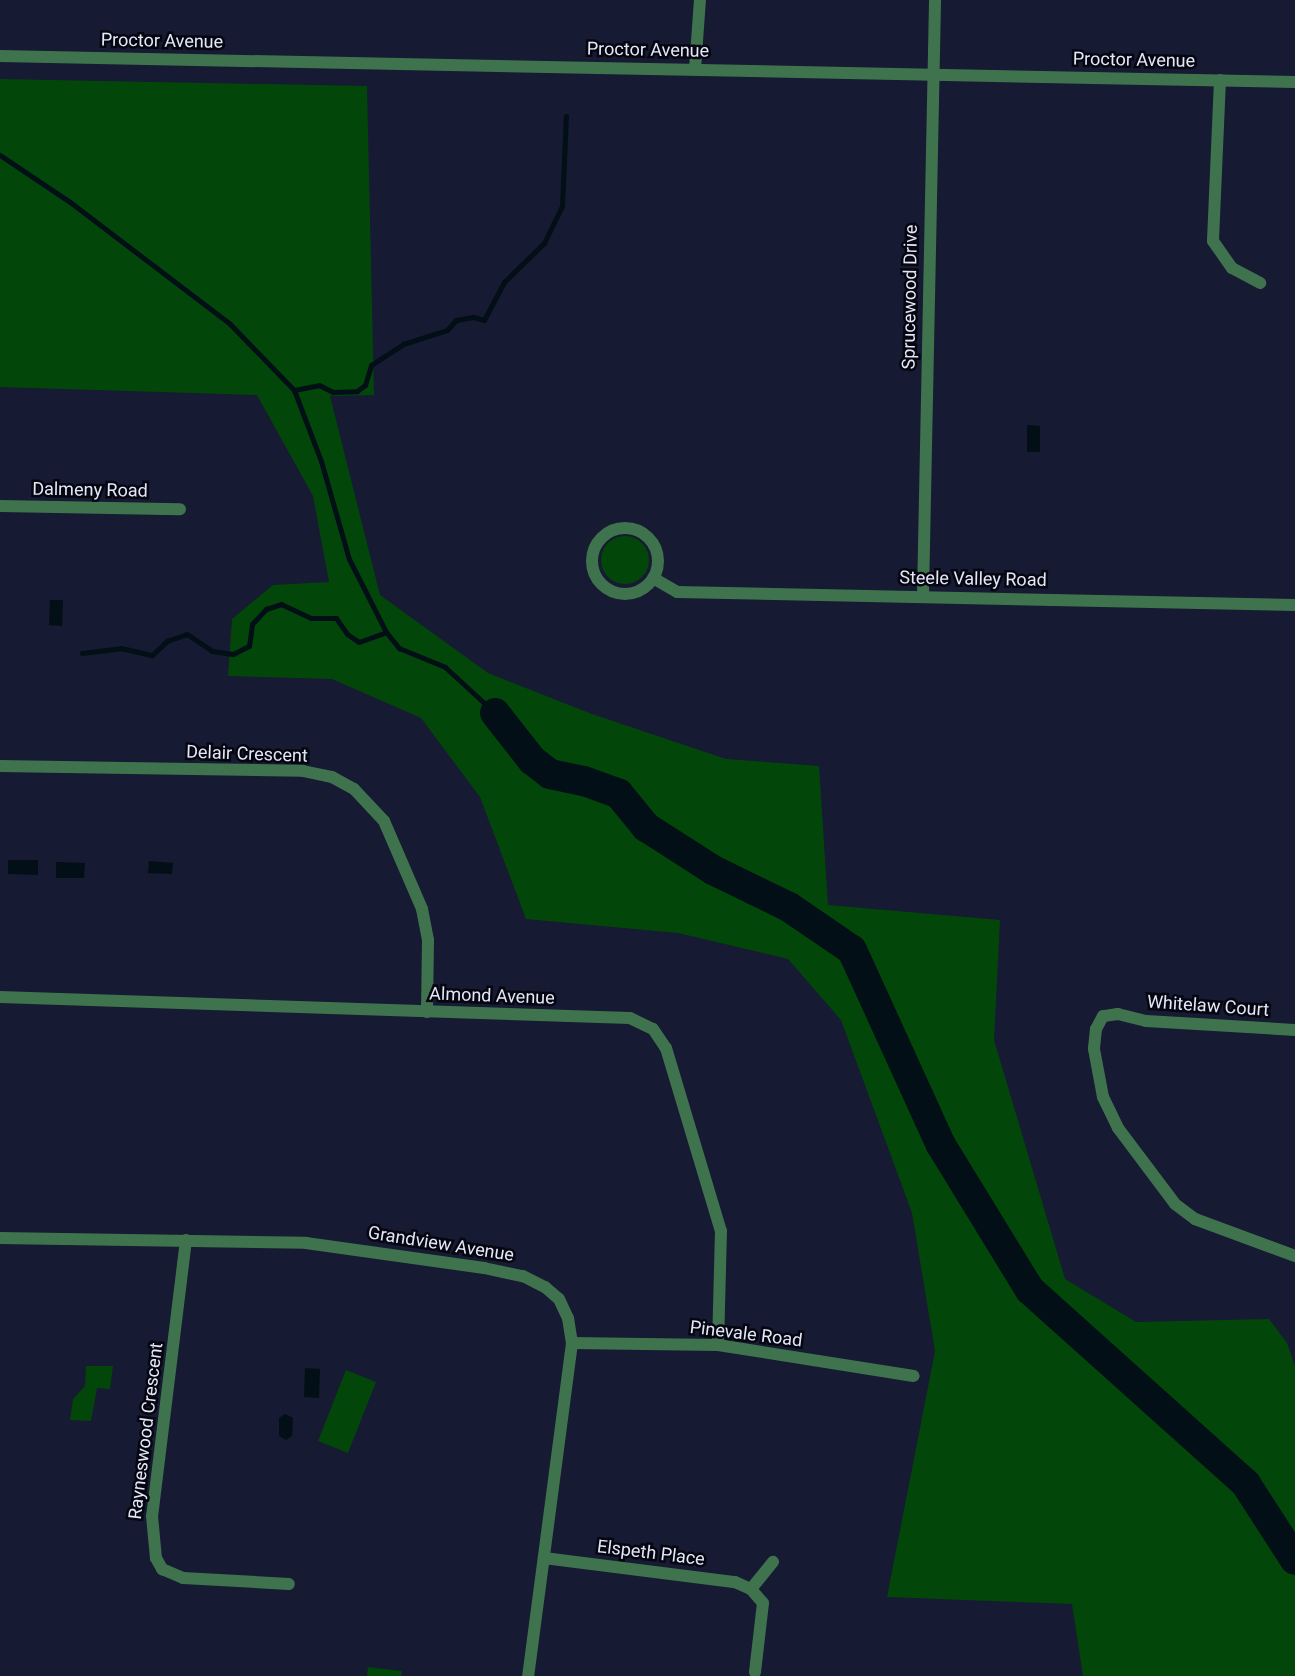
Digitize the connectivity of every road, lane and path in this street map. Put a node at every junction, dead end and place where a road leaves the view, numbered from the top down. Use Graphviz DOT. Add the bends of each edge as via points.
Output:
graph roads {
  1 [pos="700,0"];
  2 [pos="935,0"];
  3 [pos="0,56"];
  4 [pos="695,69"];
  5 [pos="932,74"];
  6 [pos="1220,80"];
  7 [pos="1295,82"];
  8 [pos="1260,283"];
  9 [pos="0,506"];
  10 [pos="180,509"];
  11 [pos="653,578"];
  12 [pos="923,595"];
  13 [pos="1295,605"];
  14 [pos="0,766"];
  15 [pos="0,998"];
  16 [pos="428,1012"];
  17 [pos="1295,1030"];
  18 [pos="0,1238"];
  19 [pos="186,1240"];
  20 [pos="1295,1256"];
  21 [pos="572,1343"];
  22 [pos="718,1345"];
  23 [pos="914,1376"];
  24 [pos="544,1558"];
  25 [pos="773,1562"];
  26 [pos="289,1584"];
  27 [pos="751,1589"];
  28 [pos="754,1672"];
  29 [pos="528,1676"];
  1 -- 4 [label="street"];
  2 -- 5 [label="street, Sprucewood Drive"];
  3 -- 4 [label="street, Proctor Avenue"];
  4 -- 5 [label="street, Proctor Avenue"];
  5 -- 6 [label="street, Proctor Avenue"];
  5 -- 12 [label="street, Sprucewood Drive"];
  6 -- 7 [label="street, Proctor Avenue"];
  6 -- 8 [label="street" via="1213,241 1232,268"];
  9 -- 10 [label="street, Dalmeny Road"];
  11 -- 11 [label="street" via="638,591 612,591 594,573 594,548 612,530 638,530 656,548 658,561"];
  11 -- 12 [label="street, Steele Valley Road" via="677,592"];
  12 -- 13 [label="street, Steele Valley Road"];
  14 -- 16 [label="street, Delair Crescent" via="303,771 332,777 354,789 384,820 422,909 428,940"];
  15 -- 16 [label="street, Almond Avenue"];
  16 -- 22 [label="street, Almond Avenue" via="630,1018 653,1029 666,1048 721,1231"];
  17 -- 20 [label="street, Whitelaw Court" via="1146,1021 1118,1014 1103,1016 1094,1049 1103,1096 1118,1128 1175,1204 1195,1219"];
  18 -- 19 [label="street, Grandview Avenue"];
  19 -- 21 [label="street, Grandview Avenue" via="349,1247 523,1276 559,1299 568,1318"];
  19 -- 26 [label="street, Rayneswood Crescent" via="152,1516 156,1558 162,1569 183,1578"];
  21 -- 22 [label="street, Pinevale Road"];
  21 -- 24 [label="street, Grandview Avenue"];
  22 -- 23 [label="street, Pinevale Road"];
  24 -- 27 [label="street, Elspeth Place" via="735,1582"];
  24 -- 29 [label="street, Grandview Avenue"];
  25 -- 27 [label="street"];
  27 -- 28 [label="street" via="763,1603"];
}
